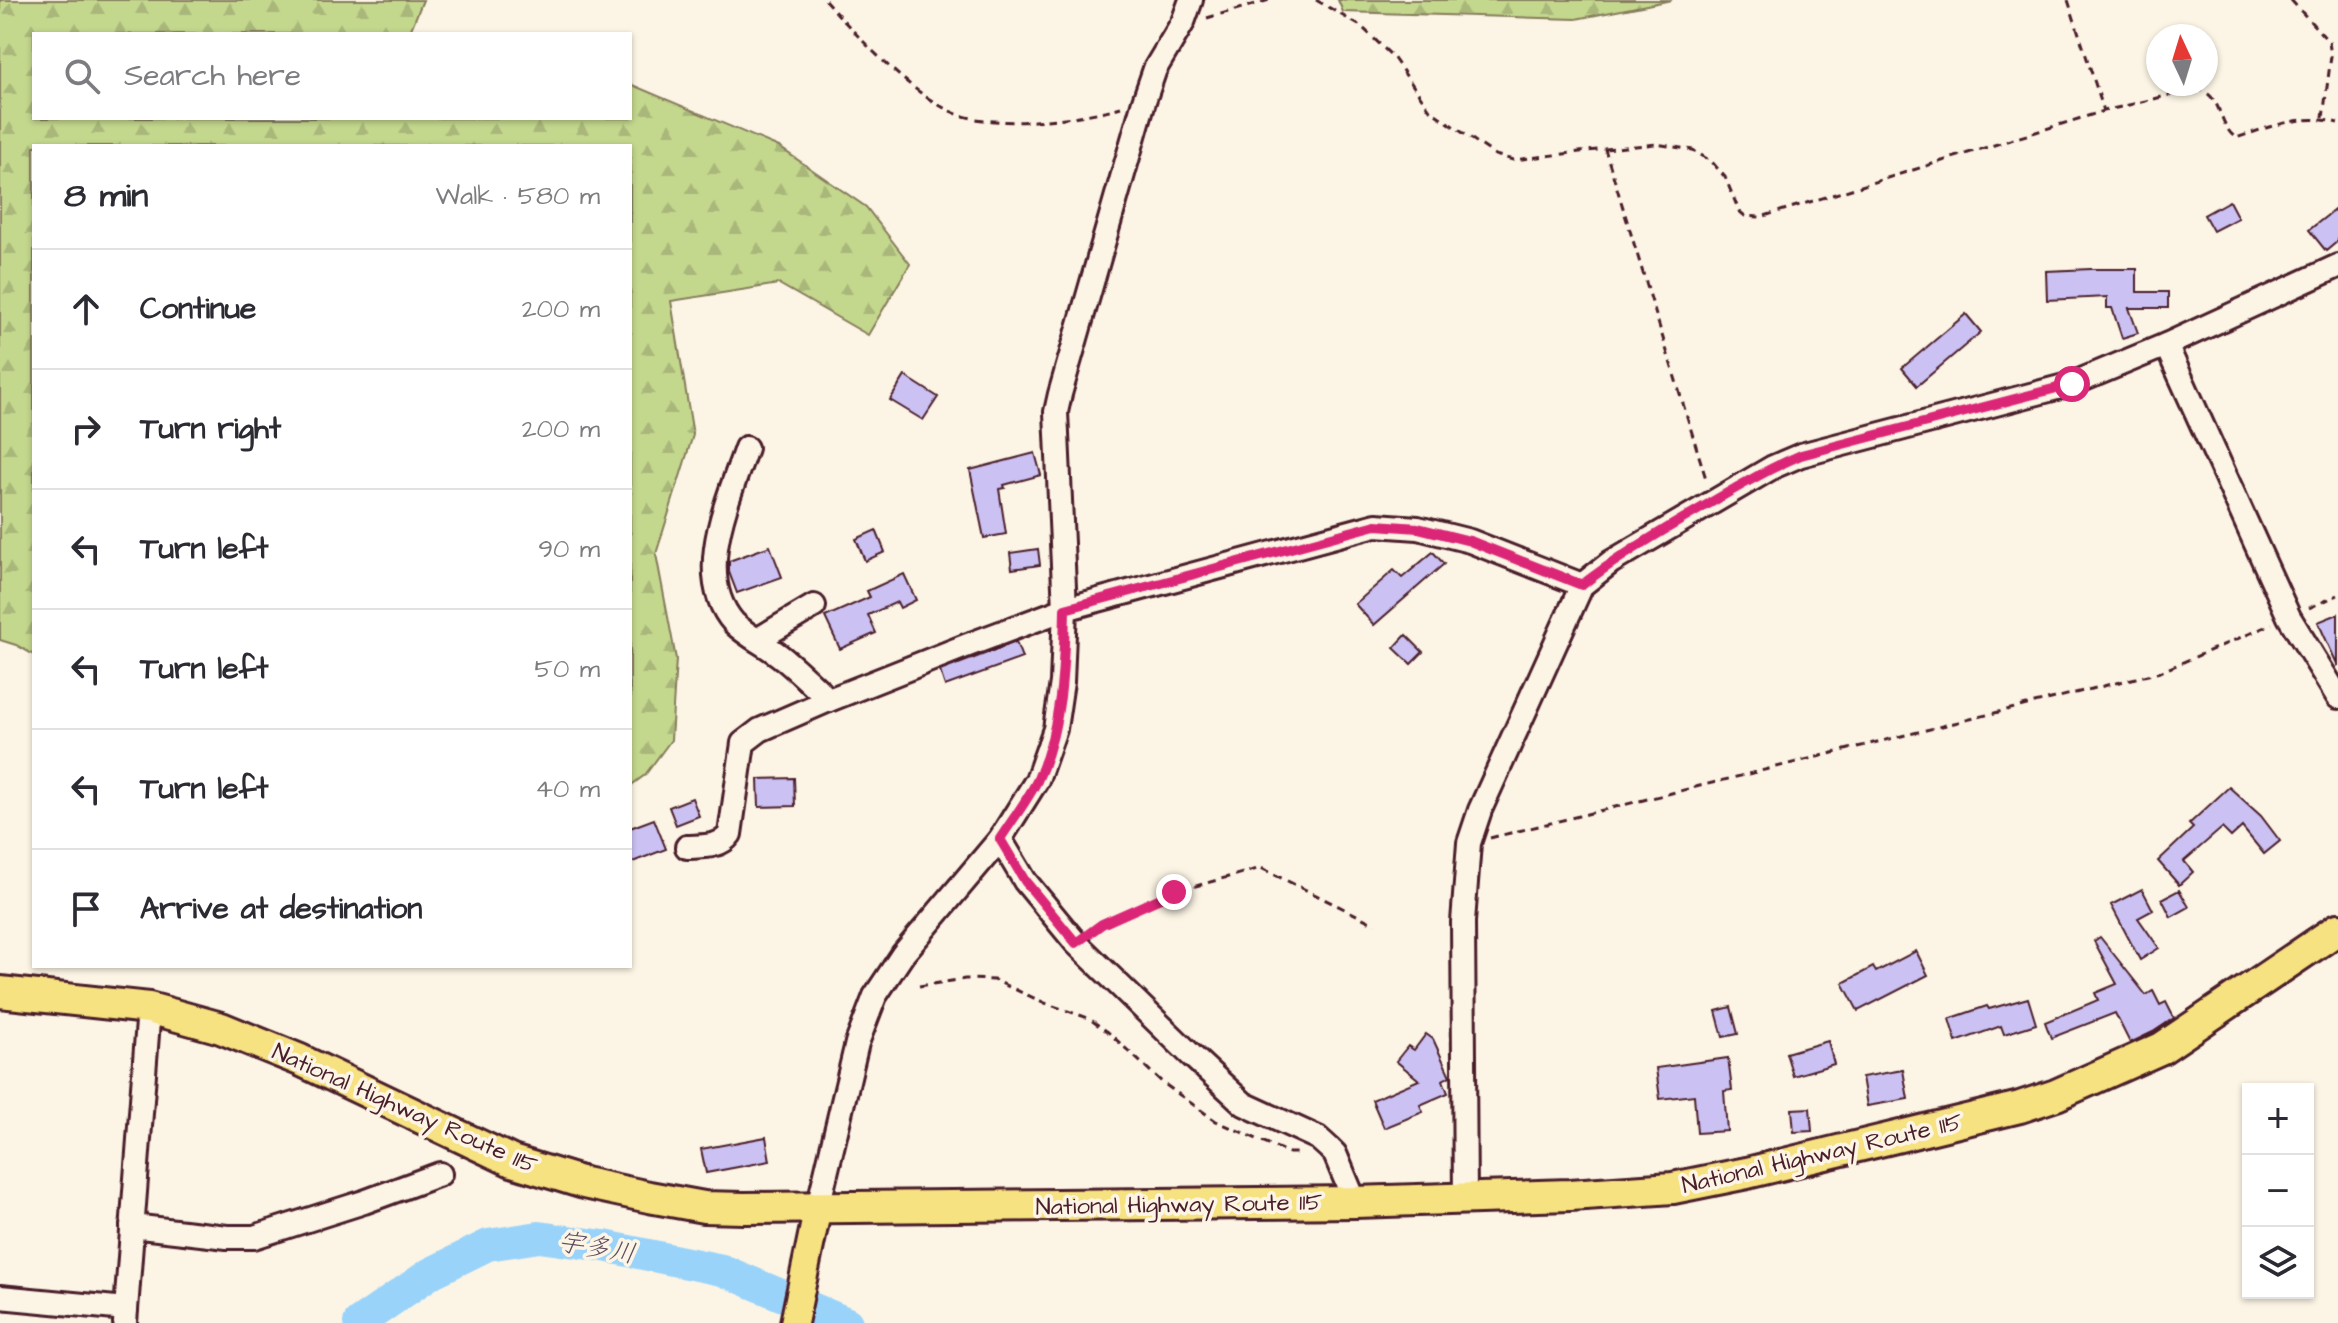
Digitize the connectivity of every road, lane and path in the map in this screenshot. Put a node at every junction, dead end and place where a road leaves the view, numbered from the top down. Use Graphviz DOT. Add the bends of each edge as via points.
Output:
graph roads {
  1 [pos="825,0"];
  2 [pos="1191,0"];
  3 [pos="1270,0"];
  4 [pos="1316,0"];
  5 [pos="2068,0"];
  6 [pos="2291,0"];
  7 [pos="1183,22"];
  8 [pos="1144,101"];
  9 [pos="2104,111"];
  10 [pos="2323,118"];
  11 [pos="2338,123"];
  12 [pos="1605,149"];
  13 [pos="2338,266"];
  14 [pos="2166,345"];
  15 [pos="746,448"];
  16 [pos="1713,501"];
  17 [pos="1582,585"];
  18 [pos="2338,595"];
  19 [pos="814,606"];
  20 [pos="1065,609"];
  21 [pos="2289,617"];
  22 [pos="757,640"];
  23 [pos="2338,697"];
  24 [pos="829,700"];
  25 [pos="1000,839"];
  26 [pos="1469,843"];
  27 [pos="687,847"];
  28 [pos="1375,924"];
  29 [pos="2338,929"];
  30 [pos="1076,943"];
  31 [pos="919,986"];
  32 [pos="0,992"];
  33 [pos="149,1008"];
  34 [pos="1329,1148"];
  35 [pos="440,1174"];
  36 [pos="1465,1198"];
  37 [pos="1355,1202"];
  38 [pos="816,1214"];
  39 [pos="132,1226"];
  40 [pos="0,1297"];
  41 [pos="126,1316"];
  42 [pos="794,1323"];
  1 -- 8 [label="path" via="859,39 952,113 988,122 1053,119 1091,116"];
  2 -- 7 [label="street"];
  3 -- 7 [label="path"];
  4 -- 12 [label="path" via="1362,27 1393,57 1430,110 1495,155 1513,160"];
  5 -- 9 [label="path"];
  6 -- 10 [label="path" via="2329,42"];
  7 -- 8 [label="street" via="1155,69"];
  8 -- 20 [label="street" via="1056,412"];
  9 -- 10 [label="path" via="2195,89 2215,100 2227,132 2236,138 2295,120"];
  9 -- 12 [label="path" via="1761,217 1739,211 1725,177 1693,150 1656,144"];
  10 -- 11 [label="path"];
  12 -- 16 [label="path"];
  13 -- 14 [label="street"];
  14 -- 16 [label="street" via="2072,384 1801,455"];
  14 -- 21 [label="street"];
  15 -- 22 [label="street" via="723,513 715,580 721,604 735,624"];
  16 -- 17 [label="street"];
  17 -- 20 [label="street" via="1470,541 1418,528 1376,525"];
  17 -- 26 [label="street"];
  18 -- 21 [label="path"];
  19 -- 22 [label="street"];
  20 -- 24 [label="street"];
  20 -- 25 [label="street" via="1055,729 1037,780"];
  21 -- 23 [label="street"];
  21 -- 26 [label="path" via="2160,672"];
  22 -- 24 [label="street"];
  24 -- 27 [label="street" via="760,730 743,743 730,834 716,845"];
  25 -- 30 [label="street" via="1025,881"];
  25 -- 38 [label="street" via="903,954 875,996 857,1043"];
  26 -- 36 [label="street" via="1462,953"];
  28 -- 30 [label="path" via="1261,868 1174,892 1102,924"];
  29 -- 36 [label="highway, National Highway Route 115" via="2162,1048 2020,1107 1673,1188"];
  30 -- 34 [label="street" via="1244,1104"];
  31 -- 34 [label="path" via="994,980 1088,1018 1216,1121 1289,1153"];
  32 -- 33 [label="highway, National Highway Route 115"];
  33 -- 38 [label="highway, National Highway Route 115" via="221,1028 300,1060 512,1161 584,1183 704,1207"];
  33 -- 39 [label="street"];
  34 -- 37 [label="street"];
  35 -- 39 [label="street" via="254,1237"];
  36 -- 37 [label="highway, National Highway Route 115"];
  37 -- 38 [label="highway, National Highway Route 115"];
  38 -- 42 [label="main road"];
  39 -- 41 [label="street"];
  40 -- 41 [label="street"];
}
